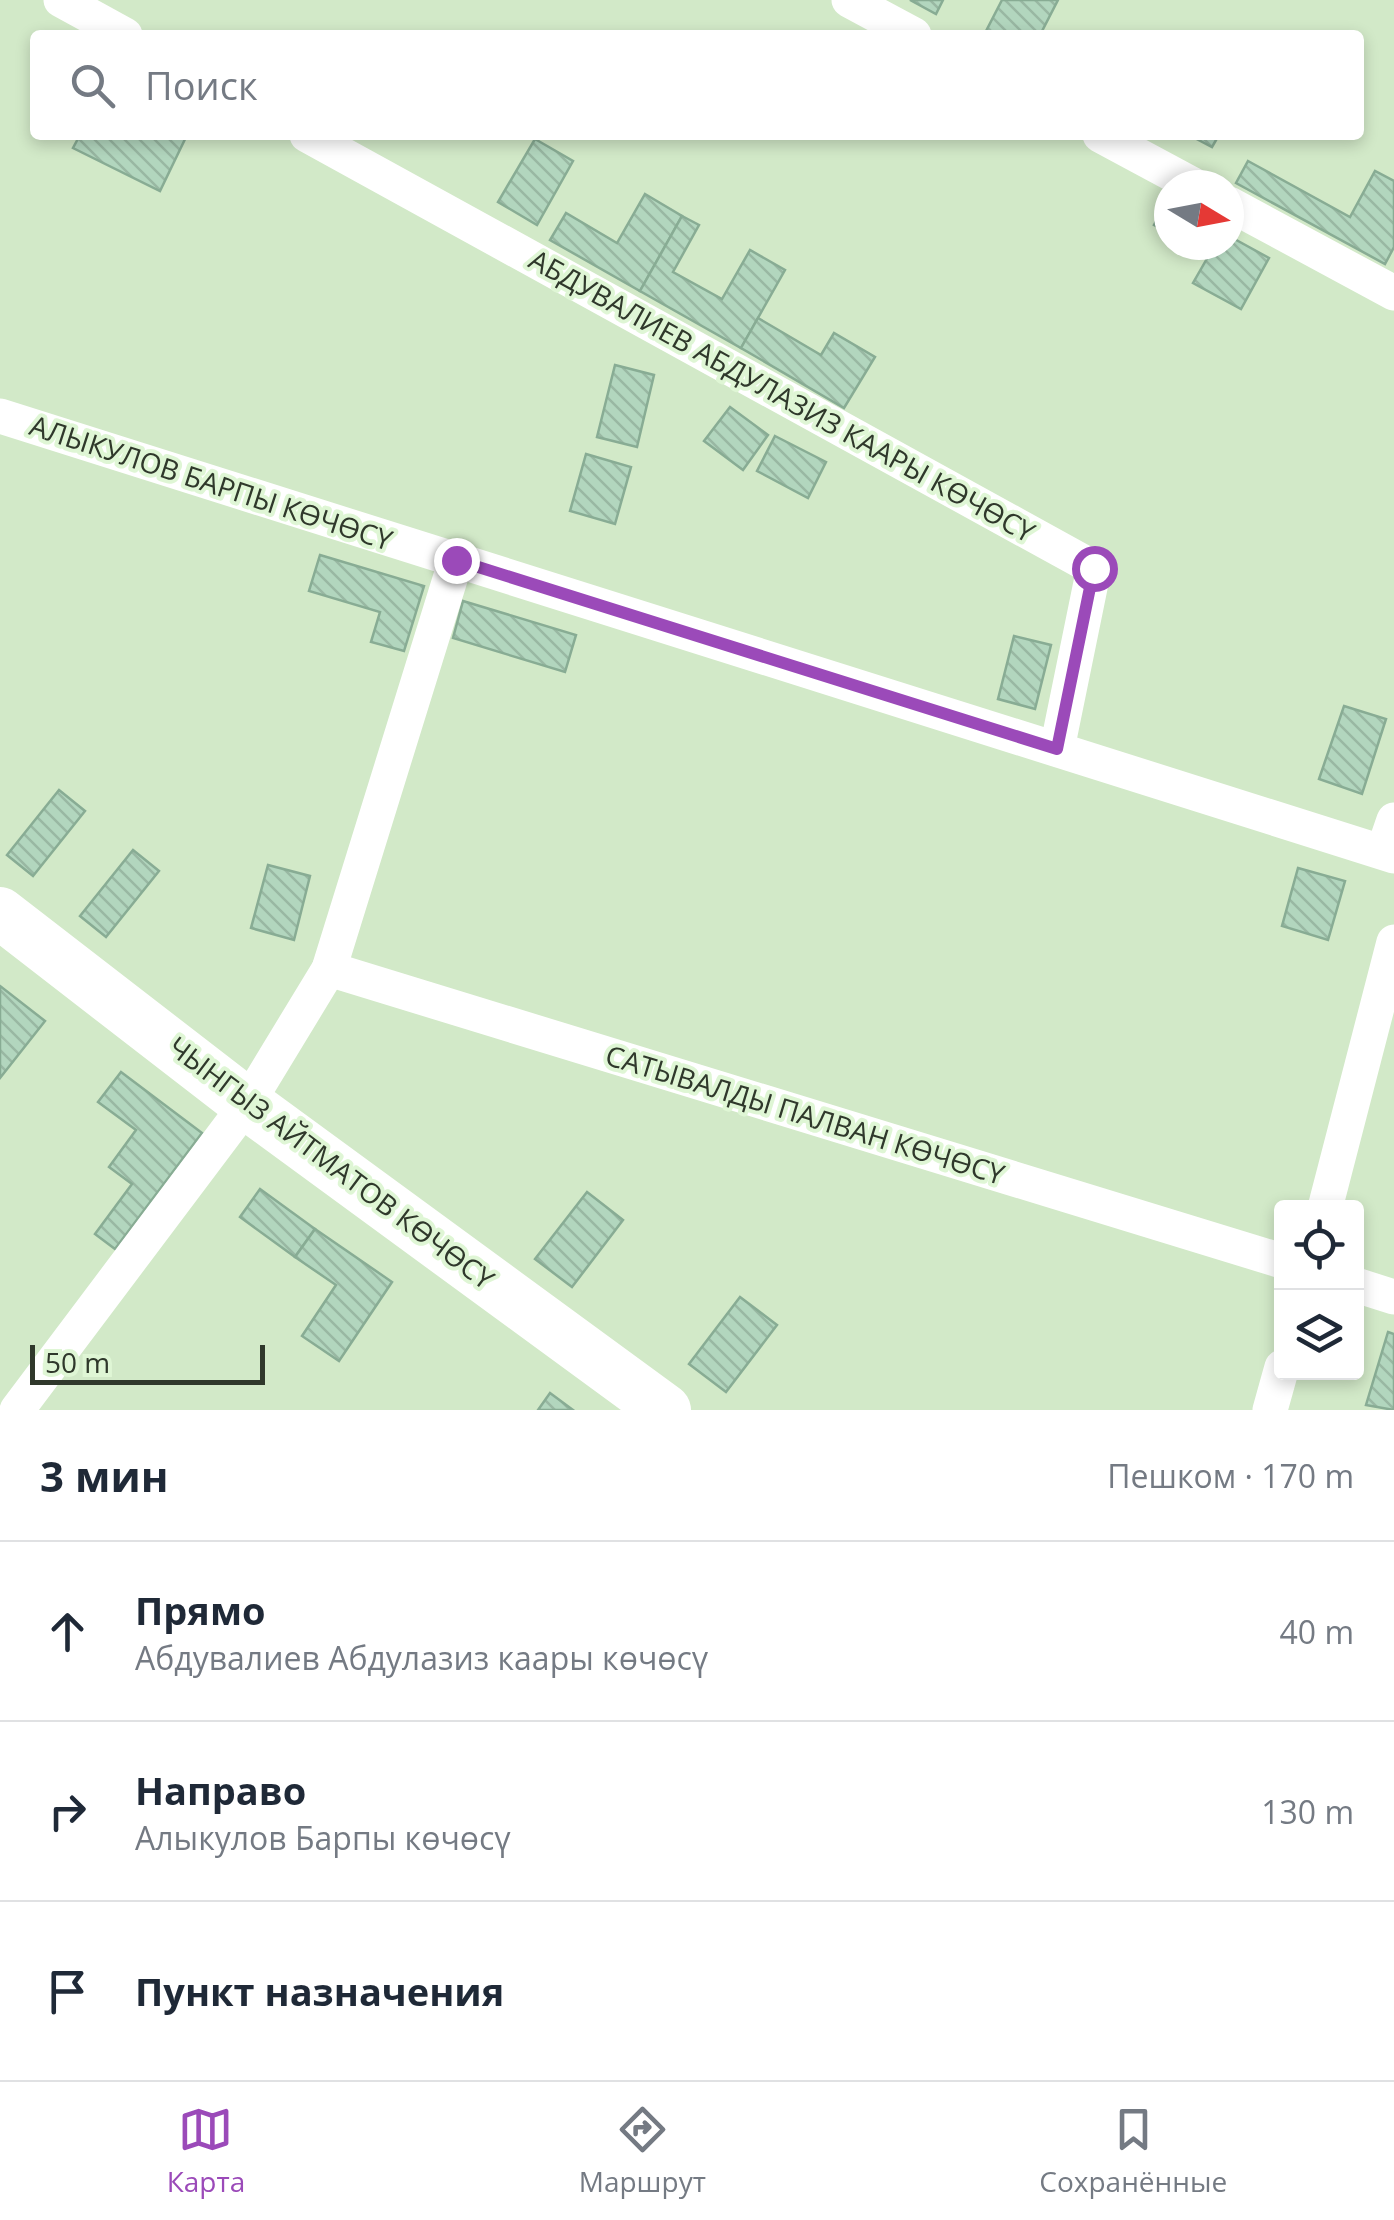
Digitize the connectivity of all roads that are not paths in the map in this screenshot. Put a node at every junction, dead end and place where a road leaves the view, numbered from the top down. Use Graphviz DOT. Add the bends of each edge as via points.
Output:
graph roads {
  1 [pos="61,0"];
  2 [pos="849,0"];
  3 [pos="115,30"];
  4 [pos="905,30"];
  5 [pos="316,140"];
  6 [pos="1109,140"];
  7 [pos="1165,170"];
  8 [pos="1244,212"];
  9 [pos="1394,293"];
  10 [pos="0,416"];
  11 [pos="456,560"];
  12 [pos="1057,749"];
  13 [pos="1390,843"];
  14 [pos="0,913"];
  15 [pos="1394,942"];
  16 [pos="329,969"];
  17 [pos="247,1104"];
  18 [pos="1327,1200"];
  19 [pos="1274,1259"];
  20 [pos="1364,1288"];
  21 [pos="1394,1297"];
  22 [pos="1278,1380"];
  23 [pos="17,1410"];
  24 [pos="665,1410"];
  25 [pos="1270,1410"];
  1 -- 3 [label="street"];
  2 -- 4 [label="street"];
  5 -- 12 [label="street, АБДУВАЛИЕВ АБДУЛАЗИЗ КААРЫ КӨЧӨСҮ" via="1094,568"];
  6 -- 7 [label="street"];
  8 -- 9 [label="street"];
  10 -- 11 [label="street, АЛЫКУЛОВ БАРПЫ КӨЧӨСҮ"];
  11 -- 12 [label="street, АЛЫКУЛОВ БАРПЫ КӨЧӨСҮ"];
  11 -- 16 [label="street"];
  12 -- 13 [label="street, АЛЫКУЛОВ БАРПЫ КӨЧӨСҮ"];
  14 -- 17 [label="main road, ЧЫНГЫЗ АЙТМАТОВ КӨЧӨСҮ"];
  15 -- 18 [label="street"];
  16 -- 17 [label="street"];
  16 -- 19 [label="street, САТЫВАЛДЫ ПАЛВАН КӨЧӨСҮ"];
  17 -- 23 [label="street"];
  17 -- 24 [label="main road, ЧЫНГЫЗ АЙТМАТОВ КӨЧӨСҮ"];
  20 -- 21 [label="street"];
  22 -- 25 [label="street"];
}
